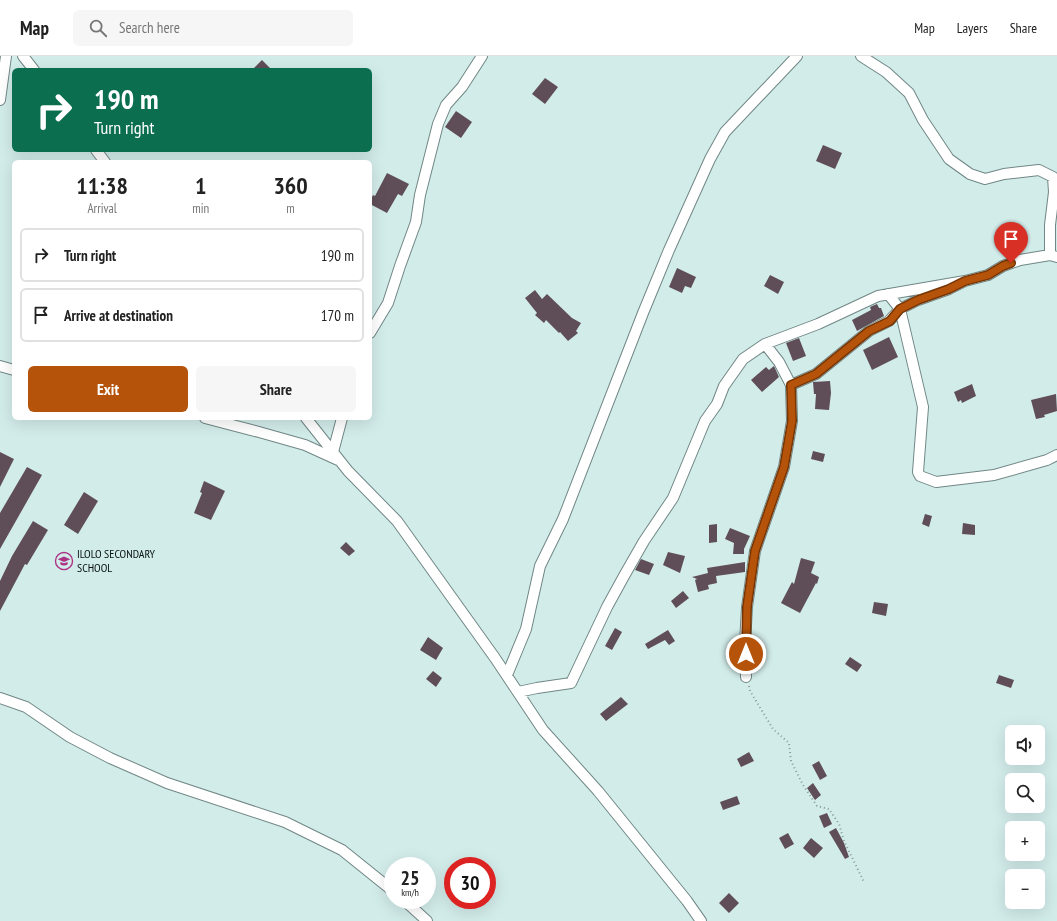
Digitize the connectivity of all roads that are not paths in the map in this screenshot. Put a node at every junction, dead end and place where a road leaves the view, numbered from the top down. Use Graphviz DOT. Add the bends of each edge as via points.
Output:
graph roads {
  1 [pos="6,56"];
  2 [pos="23,56"];
  3 [pos="482,56"];
  4 [pos="797,56"];
  5 [pos="861,56"];
  6 [pos="32,68"];
  7 [pos="0,100"];
  8 [pos="1053,256"];
  9 [pos="965,281"];
  10 [pos="888,294"];
  11 [pos="900,309"];
  12 [pos="372,330"];
  13 [pos="764,344"];
  14 [pos="0,366"];
  15 [pos="12,369"];
  16 [pos="791,385"];
  17 [pos="213,420"];
  18 [pos="308,420"];
  19 [pos="341,420"];
  20 [pos="333,452"];
  21 [pos="1057,455"];
  22 [pos="340,461"];
  23 [pos="507,675"];
  24 [pos="746,677"];
  25 [pos="518,692"];
  26 [pos="0,698"];
  27 [pos="384,883"];
  28 [pos="414,909"];
  29 [pos="427,921"];
  30 [pos="701,921"];
  1 -- 7 [label="street"];
  2 -- 6 [label="street"];
  3 -- 12 [label="street" via="462,87 446,105 438,124 416,222 388,303"];
  4 -- 23 [label="street" via="725,132 710,160 646,306 563,519 540,566 526,629"];
  5 -- 8 [label="street" via="886,72 909,93 923,120 949,159 970,174 985,179 1039,170 1053,177 1050,225"];
  8 -- 9 [label="street" via="1020,260 988,275"];
  9 -- 10 [label="street"];
  9 -- 11 [label="street"];
  10 -- 11 [label="street"];
  10 -- 13 [label="street"];
  11 -- 16 [label="street" via="890,321 869,331 816,374"];
  11 -- 21 [label="street" via="923,407 918,472 920,476 936,482 994,475"];
  13 -- 16 [label="street" via="779,362"];
  13 -- 25 [label="street" via="743,359 724,386 717,404 705,421 673,498 624,576 571,683"];
  14 -- 15 [label="street"];
  16 -- 24 [label="street" via="792,421 784,467 755,551 747,607"];
  17 -- 22 [label="street" via="304,445"];
  18 -- 20 [label="street"];
  19 -- 20 [label="street"];
  20 -- 22 [label="street"];
  22 -- 23 [label="street" via="398,521"];
  23 -- 25 [label="street"];
  25 -- 30 [label="street" via="543,730 598,791"];
  26 -- 27 [label="street" via="26,707 70,737 167,783 285,822 342,850"];
  28 -- 29 [label="street"];
}
